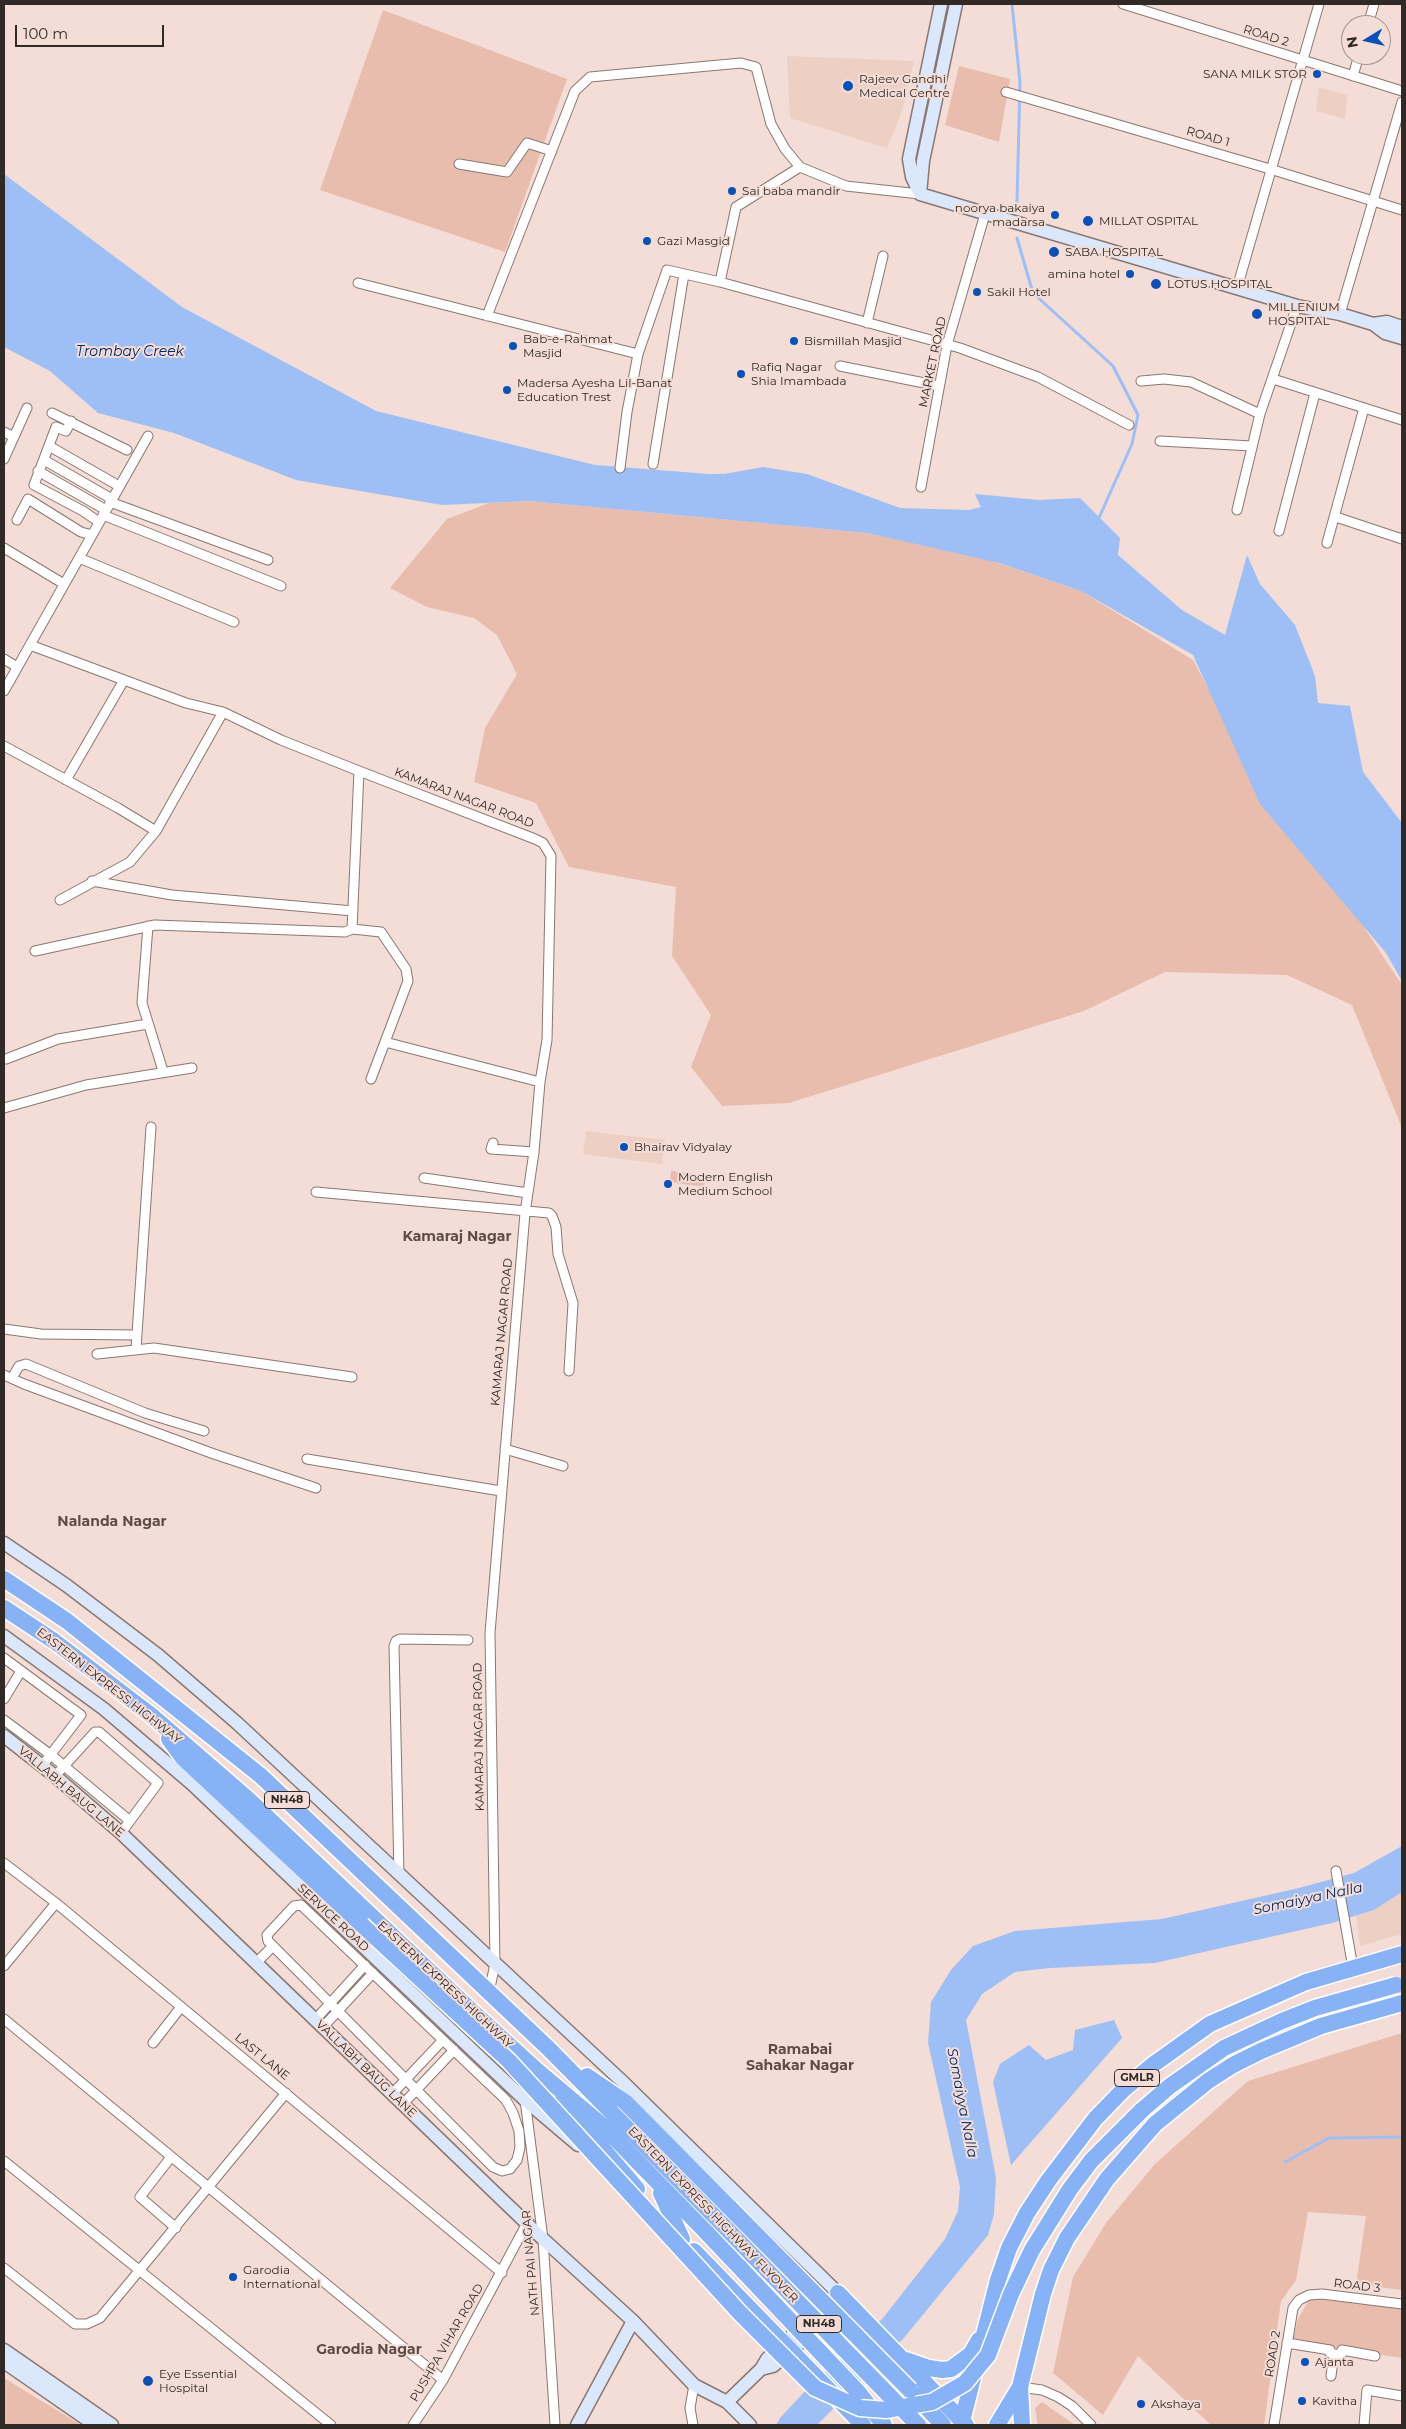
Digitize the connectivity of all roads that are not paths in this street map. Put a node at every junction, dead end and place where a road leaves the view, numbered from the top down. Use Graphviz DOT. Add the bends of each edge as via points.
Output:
graph roads {
  1 [pos="942,4"];
  2 [pos="956,4"];
  3 [pos="1123,4"];
  4 [pos="1319,4"];
  5 [pos="1304,60"];
  6 [pos="1356,65"];
  7 [pos="1353,76"];
  8 [pos="1402,91"];
  9 [pos="1006,92"];
  10 [pos="1402,102"];
  11 [pos="552,151"];
  12 [pos="459,164"];
  13 [pos="800,167"];
  14 [pos="1270,168"];
  15 [pos="920,194"];
  16 [pos="1374,202"];
  17 [pos="1402,210"];
  18 [pos="985,214"];
  19 [pos="883,256"];
  20 [pos="684,274"];
  21 [pos="720,282"];
  22 [pos="358,283"];
  23 [pos="1237,288"];
  24 [pos="1297,306"];
  25 [pos="1340,314"];
  26 [pos="487,316"];
  27 [pos="867,323"];
  28 [pos="1373,324"];
  29 [pos="1402,327"];
  30 [pos="1402,338"];
  31 [pos="947,345"];
  32 [pos="638,354"];
  33 [pos="840,366"];
  34 [pos="1273,379"];
  35 [pos="1141,381"];
  36 [pos="939,386"];
  37 [pos="1315,392"];
  38 [pos="27,408"];
  39 [pos="1364,408"];
  40 [pos="52,413"];
  41 [pos="1260,414"];
  42 [pos="1402,420"];
  43 [pos="71,421"];
  44 [pos="1129,425"];
  45 [pos="4,432"];
  46 [pos="148,436"];
  47 [pos="14,437"];
  48 [pos="1160,441"];
  49 [pos="49,446"];
  50 [pos="1252,446"];
  51 [pos="127,450"];
  52 [pos="4,459"];
  53 [pos="44,460"];
  54 [pos="653,464"];
  55 [pos="620,468"];
  56 [pos="38,471"];
  57 [pos="119,486"];
  58 [pos="921,487"];
  59 [pos="106,510"];
  60 [pos="1237,510"];
  61 [pos="1336,517"];
  62 [pos="17,520"];
  63 [pos="1279,531"];
  64 [pos="92,535"];
  65 [pos="1402,539"];
  66 [pos="1327,543"];
  67 [pos="4,548"];
  68 [pos="79,558"];
  69 [pos="268,560"];
  70 [pos="64,584"];
  71 [pos="281,586"];
  72 [pos="234,622"];
  73 [pos="30,645"];
  74 [pos="4,659"];
  75 [pos="17,667"];
  76 [pos="124,680"];
  77 [pos="4,691"];
  78 [pos="223,712"];
  79 [pos="4,746"];
  80 [pos="359,771"];
  81 [pos="66,780"];
  82 [pos="156,831"];
  83 [pos="92,881"];
  84 [pos="60,900"];
  85 [pos="353,911"];
  86 [pos="148,926"];
  87 [pos="352,929"];
  88 [pos="34,951"];
  89 [pos="148,1024"];
  90 [pos="385,1042"];
  91 [pos="6,1060"];
  92 [pos="192,1068"];
  93 [pos="163,1071"];
  94 [pos="371,1079"];
  95 [pos="540,1082"];
  96 [pos="4,1108"];
  97 [pos="151,1127"];
  98 [pos="493,1143"];
  99 [pos="534,1152"];
  100 [pos="424,1178"];
  101 [pos="316,1192"];
  102 [pos="528,1193"];
  103 [pos="525,1213"];
  104 [pos="4,1329"];
  105 [pos="136,1336"];
  106 [pos="136,1349"];
  107 [pos="97,1354"];
  108 [pos="569,1372"];
  109 [pos="8,1376"];
  110 [pos="352,1377"];
  111 [pos="204,1431"];
  112 [pos="505,1450"];
  113 [pos="307,1459"];
  114 [pos="563,1466"];
  115 [pos="316,1488"];
  116 [pos="501,1491"];
  117 [pos="4,1543"];
  118 [pos="4,1579"];
  119 [pos="5,1610"];
  120 [pos="4,1636"];
  121 [pos="468,1640"];
  122 [pos="4,1658"];
  123 [pos="21,1670"];
  124 [pos="4,1699"];
  125 [pos="151,1715"];
  126 [pos="4,1720"];
  127 [pos="4,1736"];
  128 [pos="51,1755"];
  129 [pos="42,1766"];
  130 [pos="60,1771"];
  131 [pos="130,1821"];
  132 [pos="122,1833"];
  133 [pos="4,1863"];
  134 [pos="1336,1873"];
  135 [pos="399,1875"];
  136 [pos="56,1903"];
  137 [pos="273,1946"];
  138 [pos="1402,1954"];
  139 [pos="256,1963"];
  140 [pos="495,1964"];
  141 [pos="365,1965"];
  142 [pos="4,1966"];
  143 [pos="1353,1968"];
  144 [pos="373,1973"];
  145 [pos="1399,1984"];
  146 [pos="489,1992"];
  147 [pos="330,2003"];
  148 [pos="1402,2004"];
  149 [pos="181,2006"];
  150 [pos="338,2011"];
  151 [pos="4,2019"];
  152 [pos="319,2024"];
  153 [pos="443,2040"];
  154 [pos="153,2043"];
  155 [pos="549,2049"];
  156 [pos="454,2050"];
  157 [pos="533,2067"];
  158 [pos="407,2079"];
  159 [pos="416,2089"];
  160 [pos="286,2093"];
  161 [pos="392,2094"];
  162 [pos="525,2100"];
  163 [pos="403,2104"];
  164 [pos="478,2152"];
  165 [pos="171,2157"];
  166 [pos="4,2161"];
  167 [pos="466,2164"];
  168 [pos="656,2182"];
  169 [pos="209,2188"];
  170 [pos="654,2210"];
  171 [pos="527,2223"];
  172 [pos="176,2228"];
  173 [pos="543,2239"];
  174 [pos="682,2240"];
  175 [pos="4,2268"];
  176 [pos="140,2271"];
  177 [pos="502,2273"];
  178 [pos="1309,2295"];
  179 [pos="842,2297"];
  180 [pos="1402,2304"];
  181 [pos="633,2321"];
  182 [pos="986,2327"];
  183 [pos="1287,2343"];
  184 [pos="787,2348"];
  185 [pos="4,2350"];
  186 [pos="1334,2354"];
  187 [pos="1375,2356"];
  188 [pos="901,2358"];
  189 [pos="4,2362"];
  190 [pos="1331,2376"];
  191 [pos="442,2380"];
  192 [pos="694,2385"];
  193 [pos="1020,2387"];
  194 [pos="1402,2396"];
  195 [pos="727,2402"];
  196 [pos="963,2424"];
  197 [pos="95,2425"];
  198 [pos="112,2425"];
  199 [pos="331,2425"];
  200 [pos="413,2425"];
  201 [pos="555,2425"];
  202 [pos="577,2425"];
  203 [pos="693,2425"];
  204 [pos="749,2425"];
  205 [pos="863,2425"];
  206 [pos="884,2425"];
  207 [pos="918,2425"];
  208 [pos="943,2425"];
  209 [pos="996,2425"];
  210 [pos="1022,2425"];
  211 [pos="1091,2425"];
  212 [pos="1274,2425"];
  213 [pos="1364,2425"];
  1 -- 15 [label="street" via="909,159"];
  2 -- 15 [label="street" via="923,161"];
  3 -- 5 [label="street, ROAD 2"];
  4 -- 5 [label="street"];
  5 -- 7 [label="street, ROAD 2"];
  5 -- 14 [label="street"];
  6 -- 7 [label="street"];
  7 -- 8 [label="street, ROAD 2"];
  9 -- 14 [label="street, ROAD 1"];
  10 -- 16 [label="street"];
  11 -- 12 [label="street" via="527,144 507,172"];
  11 -- 13 [label="street" via="575,92 590,77 741,63 756,67 771,124"];
  11 -- 26 [label="street"];
  13 -- 15 [label="street" via="846,186"];
  13 -- 21 [label="street" via="736,206"];
  14 -- 16 [label="street, ROAD 1"];
  14 -- 23 [label="street"];
  15 -- 18 [label="street"];
  16 -- 17 [label="street, ROAD 1"];
  16 -- 25 [label="street"];
  18 -- 23 [label="street"];
  18 -- 31 [label="street, MARKET ROAD"];
  19 -- 27 [label="street"];
  20 -- 21 [label="street"];
  20 -- 32 [label="street" via="667,270"];
  20 -- 54 [label="street"];
  21 -- 27 [label="street"];
  22 -- 26 [label="street"];
  23 -- 24 [label="street"];
  24 -- 25 [label="street"];
  24 -- 34 [label="street"];
  25 -- 28 [label="street"];
  26 -- 32 [label="street"];
  27 -- 31 [label="street"];
  28 -- 29 [label="street" via="1387,322"];
  28 -- 30 [label="street" via="1385,333"];
  31 -- 36 [label="street, MARKET ROAD"];
  31 -- 44 [label="street" via="1038,377"];
  32 -- 55 [label="street"];
  33 -- 36 [label="street"];
  34 -- 37 [label="street"];
  34 -- 41 [label="street"];
  35 -- 41 [label="street" via="1185,380"];
  36 -- 58 [label="street, MARKET ROAD"];
  37 -- 39 [label="street"];
  37 -- 63 [label="street"];
  38 -- 47 [label="street"];
  39 -- 42 [label="street"];
  39 -- 61 [label="street"];
  40 -- 43 [label="street"];
  41 -- 50 [label="street"];
  43 -- 49 [label="street" via="66,431 56,427"];
  43 -- 51 [label="street"];
  45 -- 47 [label="street"];
  46 -- 57 [label="street"];
  47 -- 52 [label="street"];
  48 -- 50 [label="street"];
  49 -- 53 [label="street"];
  49 -- 57 [label="street"];
  50 -- 60 [label="street"];
  53 -- 56 [label="street"];
  53 -- 59 [label="street"];
  56 -- 59 [label="street"];
  56 -- 59 [label="street" via="34,485 83,511"];
  57 -- 59 [label="street"];
  59 -- 64 [label="street"];
  59 -- 69 [label="street"];
  59 -- 71 [label="street"];
  61 -- 65 [label="street"];
  61 -- 66 [label="street"];
  62 -- 64 [label="street" via="28,499"];
  64 -- 68 [label="street"];
  67 -- 70 [label="street"];
  68 -- 70 [label="street"];
  68 -- 72 [label="street"];
  70 -- 73 [label="street"];
  73 -- 75 [label="street"];
  73 -- 76 [label="street, KAMARAJ NAGAR ROAD"];
  74 -- 75 [label="street"];
  75 -- 77 [label="street"];
  76 -- 78 [label="street, KAMARAJ NAGAR ROAD" via="184,703"];
  76 -- 81 [label="street"];
  78 -- 80 [label="street, KAMARAJ NAGAR ROAD" via="281,740"];
  78 -- 82 [label="street"];
  79 -- 81 [label="street"];
  80 -- 85 [label="street"];
  80 -- 95 [label="street, KAMARAJ NAGAR ROAD" via="536,839 547,848 551,856 547,1040"];
  81 -- 82 [label="street"];
  82 -- 83 [label="street" via="130,862"];
  83 -- 84 [label="street"];
  83 -- 85 [label="street" via="172,895"];
  85 -- 87 [label="street"];
  86 -- 87 [label="street" via="345,932"];
  86 -- 88 [label="street"];
  86 -- 89 [label="street" via="141,996"];
  87 -- 90 [label="street" via="381,932 408,974 407,987"];
  89 -- 91 [label="street" via="58,1039"];
  89 -- 93 [label="street"];
  90 -- 94 [label="street"];
  90 -- 95 [label="street"];
  92 -- 93 [label="street"];
  93 -- 96 [label="street" via="86,1085"];
  95 -- 99 [label="street, KAMARAJ NAGAR ROAD"];
  97 -- 105 [label="street"];
  98 -- 99 [label="street" via="491,1149"];
  99 -- 102 [label="street, KAMARAJ NAGAR ROAD"];
  100 -- 102 [label="street"];
  101 -- 103 [label="street"];
  102 -- 103 [label="street, KAMARAJ NAGAR ROAD"];
  103 -- 108 [label="street" via="548,1213 555,1219 556,1248 573,1304"];
  103 -- 112 [label="street, KAMARAJ NAGAR ROAD"];
  104 -- 105 [label="street" via="41,1334"];
  105 -- 106 [label="street"];
  106 -- 107 [label="street"];
  106 -- 110 [label="street" via="154,1348"];
  109 -- 111 [label="street" via="26,1364 145,1413"];
  109 -- 115 [label="street" via="214,1454"];
  112 -- 114 [label="street"];
  112 -- 116 [label="street, KAMARAJ NAGAR ROAD"];
  113 -- 116 [label="street"];
  116 -- 140 [label="street, KAMARAJ NAGAR ROAD" via="490,1633"];
  117 -- 135 [label="street" via="158,1655 237,1723"];
  118 -- 146 [label="highway, EASTERN EXPRESS HIGHWAY / NH48" via="67,1621 261,1776"];
  119 -- 125 [label="highway, EASTERN EXPRESS HIGHWAY / NH48" via="54,1641"];
  120 -- 162 [label="street, SERVICE ROAD" via="104,1709 192,1784"];
  121 -- 135 [label="street" via="400,1639 394,1646"];
  122 -- 123 [label="street"];
  123 -- 124 [label="street"];
  123 -- 128 [label="street" via="82,1715"];
  125 -- 145 [label="highway, bridge" via="183,1758 509,2061 740,2313 815,2388 860,2408 886,2410 932,2402 965,2383 988,2355 1032,2250 1070,2189 1091,2161 1170,2086 1224,2048 1282,2021"];
  125 -- 157 [label="highway, EASTERN EXPRESS HIGHWAY / NH48" via="248,1799"];
  126 -- 128 [label="street"];
  127 -- 129 [label="street, VALLABH BAUG LANE"];
  128 -- 129 [label="street"];
  128 -- 130 [label="street"];
  129 -- 130 [label="street, VALLABH BAUG LANE"];
  130 -- 131 [label="street"];
  130 -- 131 [label="street" via="95,1732 99,1732 158,1784"];
  130 -- 132 [label="street, VALLABH BAUG LANE"];
  131 -- 132 [label="street"];
  132 -- 139 [label="street, VALLABH BAUG LANE"];
  133 -- 136 [label="street, LAST LANE"];
  134 -- 143 [label="street"];
  135 -- 140 [label="street"];
  136 -- 142 [label="street"];
  136 -- 149 [label="street, LAST LANE"];
  137 -- 139 [label="street"];
  137 -- 141 [label="street" via="267,1935 294,1906 301,1905"];
  137 -- 147 [label="street"];
  138 -- 143 [label="highway, GMLR"];
  139 -- 152 [label="street, VALLABH BAUG LANE"];
  140 -- 146 [label="street, KAMARAJ NAGAR ROAD"];
  140 -- 179 [label="street" via="625,2084"];
  141 -- 144 [label="street"];
  141 -- 147 [label="street"];
  143 -- 182 [label="highway, GMLR" via="1280,1992 1210,2024 1182,2042 1124,2089 1072,2149 1027,2213 1009,2248"];
  144 -- 150 [label="street"];
  144 -- 153 [label="street"];
  146 -- 155 [label="highway, EASTERN EXPRESS HIGHWAY / NH48"];
  147 -- 150 [label="street"];
  147 -- 152 [label="street"];
  148 -- 193 [label="highway" via="1321,2026 1261,2051 1208,2081 1155,2124 1108,2179 1067,2238 1043,2294"];
  149 -- 154 [label="street"];
  149 -- 160 [label="street, LAST LANE"];
  150 -- 152 [label="street"];
  150 -- 158 [label="street"];
  151 -- 165 [label="street"];
  152 -- 161 [label="street, VALLABH BAUG LANE"];
  153 -- 156 [label="street"];
  153 -- 158 [label="street"];
  155 -- 207 [label="highway, EASTERN EXPRESS HIGHWAY FLYOVER / NH48, bridge"];
  155 -- 208 [label="highway, bridge" via="625,2102"];
  156 -- 159 [label="street"];
  156 -- 164 [label="street" via="506,2100 519,2131 517,2160 510,2169 502,2171 493,2167"];
  157 -- 168 [label="highway, EASTERN EXPRESS HIGHWAY / NH48" via="603,2126"];
  157 -- 170 [label="highway"];
  158 -- 159 [label="street"];
  158 -- 161 [label="street"];
  159 -- 163 [label="street"];
  159 -- 164 [label="street"];
  160 -- 169 [label="street"];
  160 -- 177 [label="street, LAST LANE"];
  161 -- 163 [label="street, VALLABH BAUG LANE"];
  162 -- 170 [label="street, SERVICE ROAD"];
  162 -- 173 [label="street, NATH PAI NAGAR"];
  163 -- 167 [label="street, VALLABH BAUG LANE"];
  164 -- 167 [label="street"];
  165 -- 169 [label="street"];
  165 -- 172 [label="street" via="140,2197"];
  166 -- 176 [label="street"];
  167 -- 171 [label="street, VALLABH BAUG LANE"];
  168 -- 174 [label="highway"];
  168 -- 206 [label="highway, EASTERN EXPRESS HIGHWAY / NH48, bridge" via="858,2392"];
  169 -- 172 [label="street"];
  169 -- 191 [label="street"];
  170 -- 174 [label="highway"];
  171 -- 173 [label="street, VALLABH BAUG LANE"];
  171 -- 177 [label="street, PUSHPA VIHAR ROAD"];
  172 -- 176 [label="street"];
  173 -- 181 [label="street, VALLABH BAUG LANE"];
  173 -- 201 [label="street, NATH PAI NAGAR"];
  174 -- 184 [label="highway"];
  175 -- 176 [label="street" via="75,2324 87,2324 100,2318"];
  176 -- 199 [label="street"];
  177 -- 191 [label="street, PUSHPA VIHAR ROAD"];
  178 -- 180 [label="street, ROAD 3"];
  178 -- 183 [label="street, ROAD 2" via="1293,2308"];
  179 -- 184 [label="street"];
  179 -- 188 [label="highway"];
  181 -- 192 [label="street, VALLABH BAUG LANE"];
  181 -- 202 [label="street"];
  182 -- 188 [label="highway" via="971,2354 951,2369 929,2368"];
  182 -- 196 [label="highway, GMLR"];
  183 -- 186 [label="street" via="1330,2350"];
  183 -- 212 [label="street, ROAD 2"];
  184 -- 195 [label="street" via="767,2359"];
  184 -- 205 [label="highway, bridge"];
  185 -- 198 [label="street"];
  186 -- 187 [label="street" via="1341,2355 1342,2350"];
  186 -- 190 [label="street"];
  188 -- 196 [label="highway"];
  189 -- 197 [label="street"];
  191 -- 200 [label="street, PUSHPA VIHAR ROAD"];
  192 -- 195 [label="street, VALLABH BAUG LANE"];
  192 -- 203 [label="street" via="690,2408"];
  193 -- 209 [label="highway"];
  193 -- 210 [label="highway"];
  193 -- 211 [label="street" via="1058,2396"];
  194 -- 213 [label="street" via="1367,2390"];
  195 -- 204 [label="street, VALLABH BAUG LANE"];
}
